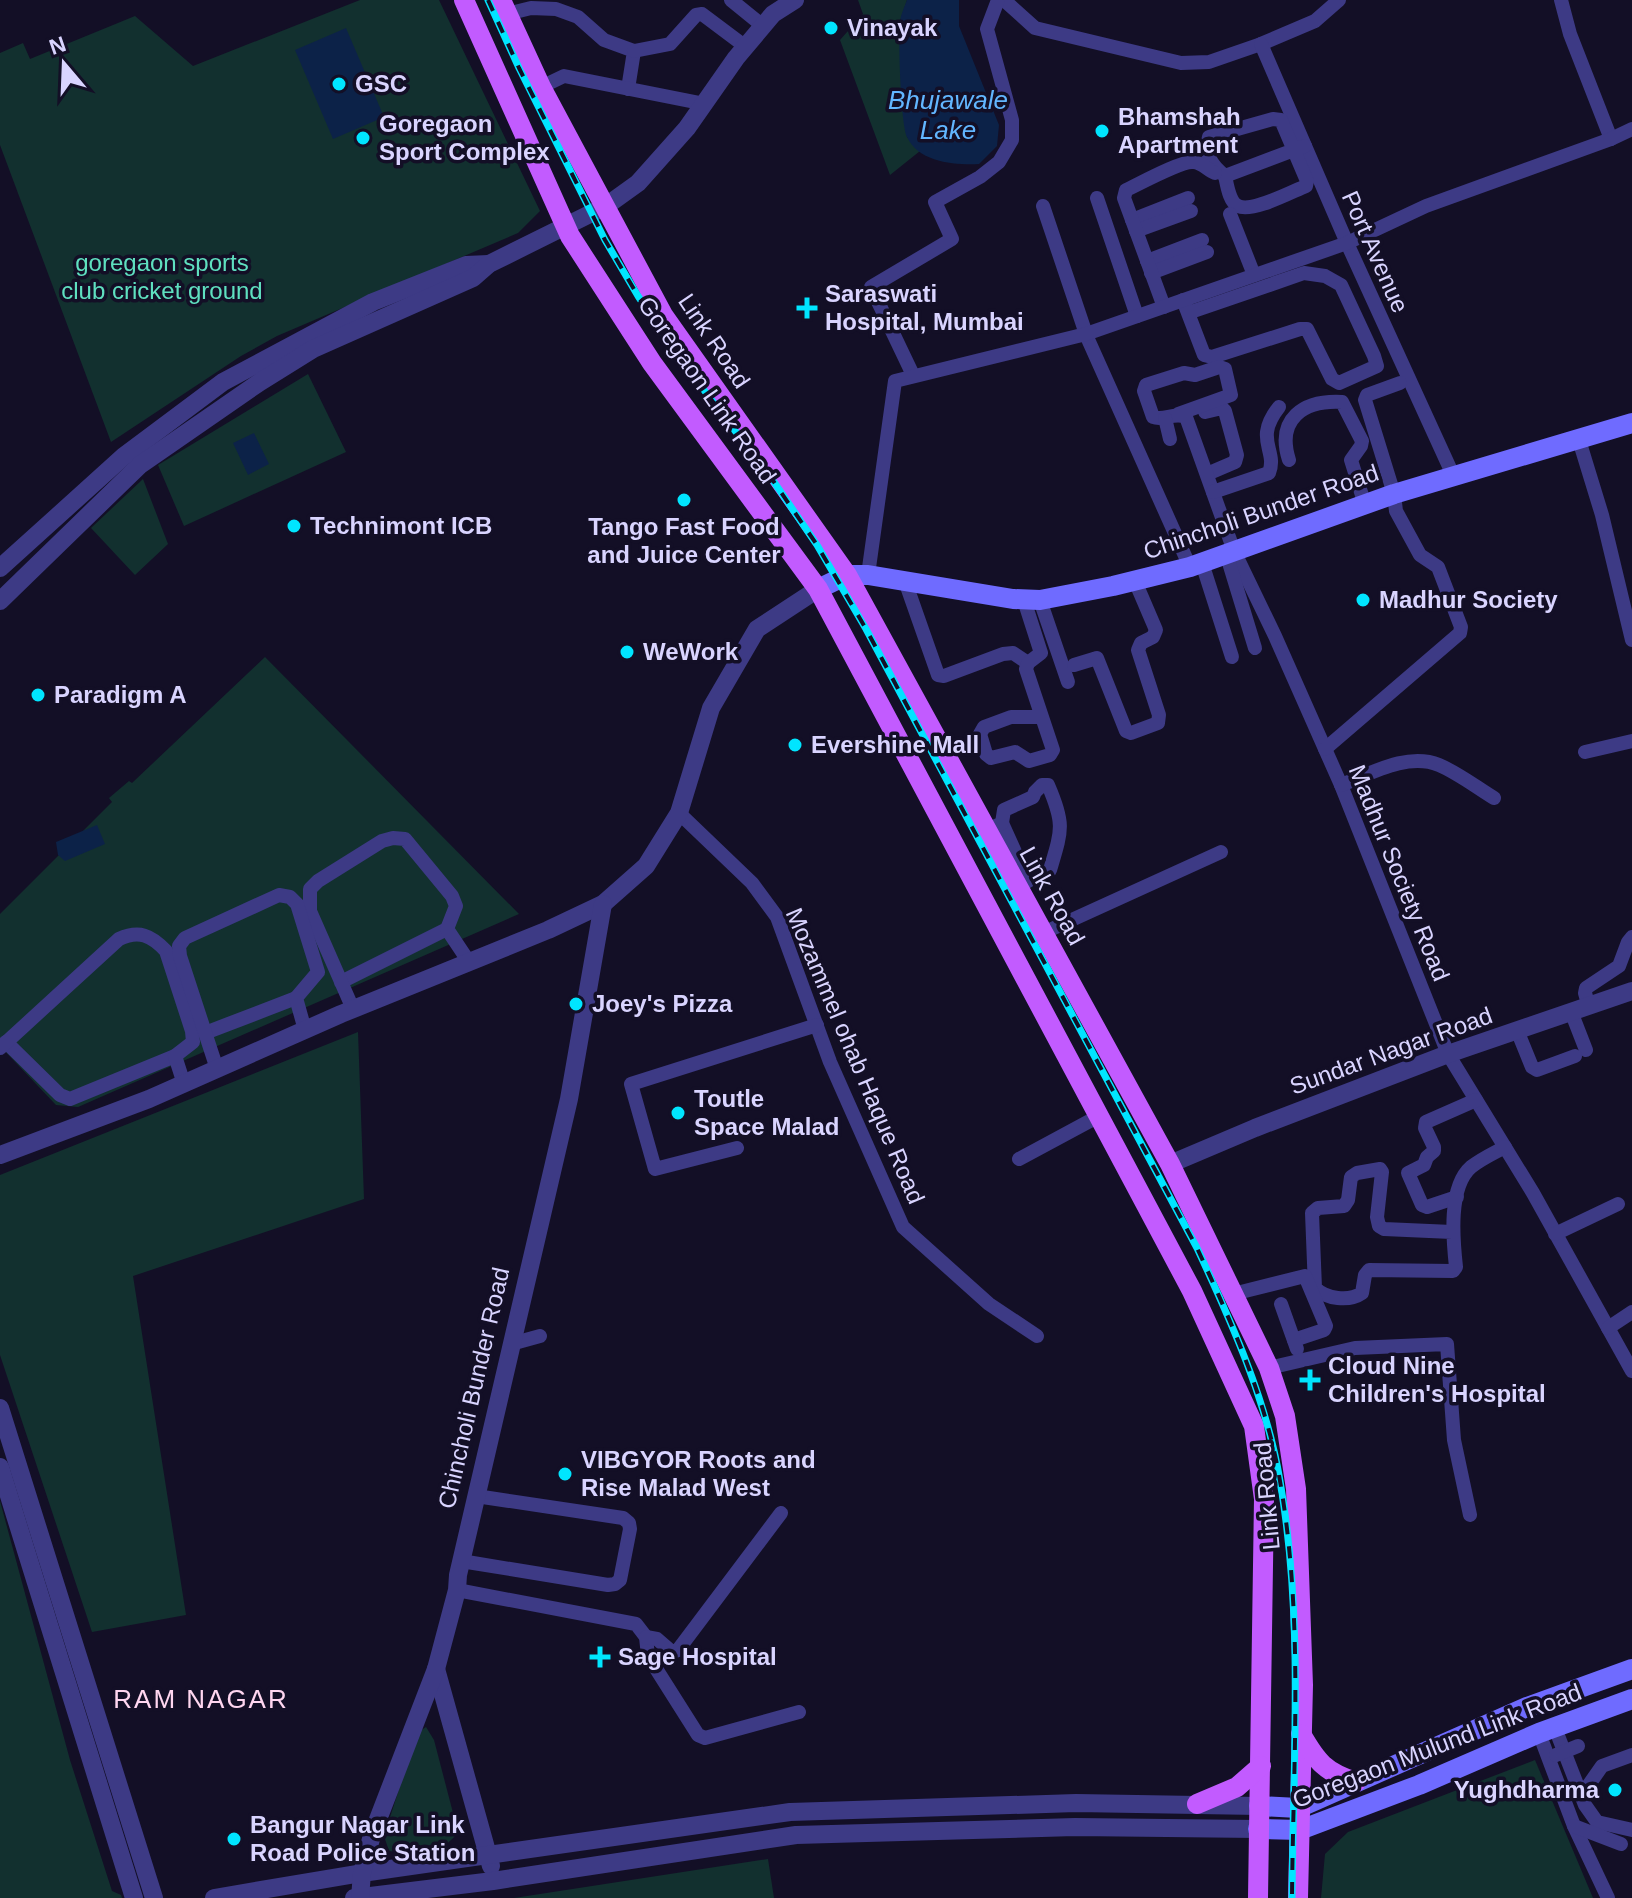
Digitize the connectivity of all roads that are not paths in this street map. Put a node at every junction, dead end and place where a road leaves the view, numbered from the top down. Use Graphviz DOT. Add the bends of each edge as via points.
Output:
graph roads {
  1 [pos="464,0"];
  2 [pos="731,0"];
  3 [pos="795,0"];
  4 [pos="1001,0"];
  5 [pos="1339,0"];
  6 [pos="1561,0"];
  7 [pos="504,7"];
  8 [pos="763,26"];
  9 [pos="1261,44"];
  10 [pos="746,47"];
  11 [pos="634,51"];
  12 [pos="541,87"];
  13 [pos="628,89"];
  14 [pos="705,104"];
  15 [pos="1632,129"];
  16 [pos="1611,139"];
  17 [pos="1299,148"];
  18 [pos="1225,176"];
  19 [pos="1224,196"];
  20 [pos="1097,198"];
  21 [pos="1190,204"];
  22 [pos="606,206"];
  23 [pos="1043,206"];
  24 [pos="1230,214"];
  25 [pos="562,221"];
  26 [pos="1134,226"];
  27 [pos="1347,243"];
  28 [pos="1204,246"];
  29 [pos="489,264"];
  30 [pos="1149,267"];
  31 [pos="1254,275"];
  32 [pos="1362,277"];
  33 [pos="1341,285"];
  34 [pos="1186,306"];
  35 [pos="1164,307"];
  36 [pos="1137,316"];
  37 [pos="1086,334"];
  38 [pos="1394,347"];
  39 [pos="1374,356"];
  40 [pos="913,375"];
  41 [pos="1400,383"];
  42 [pos="1279,407"];
  43 [pos="1176,416"];
  44 [pos="1632,423"];
  45 [pos="1170,439"];
  46 [pos="1579,440"];
  47 [pos="1289,460"];
  48 [pos="1207,474"];
  49 [pos="1453,475"];
  50 [pos="1213,492"];
  51 [pos="1394,494"];
  52 [pos="1365,505"];
  53 [pos="59,514"];
  54 [pos="74,528"];
  55 [pos="1230,552"];
  56 [pos="1196,565"];
  57 [pos="0,568"];
  58 [pos="847,575"];
  59 [pos="868,575"];
  60 [pos="905,581"];
  61 [pos="1135,581"];
  62 [pos="818,589"];
  63 [pos="1032,600"];
  64 [pos="0,601"];
  65 [pos="1632,640"];
  66 [pos="1255,648"];
  67 [pos="1232,657"];
  68 [pos="1028,663"];
  69 [pos="1074,665"];
  70 [pos="1068,682"];
  71 [pos="1042,717"];
  72 [pos="1632,741"];
  73 [pos="1325,749"];
  74 [pos="1585,752"];
  75 [pos="1341,785"];
  76 [pos="1494,798"];
  77 [pos="679,813"];
  78 [pos="994,826"];
  79 [pos="1221,852"];
  80 [pos="1023,884"];
  81 [pos="603,904"];
  82 [pos="447,929"];
  83 [pos="1043,933"];
  84 [pos="1632,937"];
  85 [pos="469,962"];
  86 [pos="341,982"];
  87 [pos="1632,991"];
  88 [pos="296,998"];
  89 [pos="1082,1004"];
  90 [pos="353,1009"];
  91 [pos="1581,1010"];
  92 [pos="1047,1019"];
  93 [pos="817,1025"];
  94 [pos="305,1030"];
  95 [pos="1517,1030"];
  96 [pos="205,1033"];
  97 [pos="3,1045"];
  98 [pos="1448,1054"];
  99 [pos="175,1056"];
  100 [pos="217,1069"];
  101 [pos="184,1084"];
  102 [pos="1476,1100"];
  103 [pos="1099,1116"];
  104 [pos="1505,1147"];
  105 [pos="737,1148"];
  106 [pos="0,1155"];
  107 [pos="1019,1159"];
  108 [pos="1170,1164"];
  109 [pos="1457,1197"];
  110 [pos="1618,1204"];
  111 [pos="1452,1232"];
  112 [pos="1555,1234"];
  113 [pos="1233,1294"];
  114 [pos="1281,1304"];
  115 [pos="1632,1312"];
  116 [pos="1608,1328"];
  117 [pos="540,1336"];
  118 [pos="1037,1336"];
  119 [pos="1294,1340"];
  120 [pos="511,1344"];
  121 [pos="1300,1361"];
  122 [pos="1269,1368"];
  123 [pos="1632,1371"];
  124 [pos="0,1408"];
  125 [pos="0,1467"];
  126 [pos="476,1496"];
  127 [pos="781,1513"];
  128 [pos="1470,1515"];
  129 [pos="461,1561"];
  130 [pos="457,1590"];
  131 [pos="646,1637"];
  132 [pos="436,1669"];
  133 [pos="1632,1669"];
  134 [pos="1632,1699"];
  135 [pos="799,1712"];
  136 [pos="1547,1730"];
  137 [pos="1301,1734"];
  138 [pos="1562,1752"];
  139 [pos="1632,1755"];
  140 [pos="1261,1766"];
  141 [pos="1356,1782"];
  142 [pos="1577,1793"];
  143 [pos="1197,1804"];
  144 [pos="1259,1806"];
  145 [pos="1298,1808"];
  146 [pos="1574,1826"];
  147 [pos="1197,1829"];
  148 [pos="1258,1829"];
  149 [pos="1300,1830"];
  150 [pos="1632,1830"];
  151 [pos="1621,1844"];
  152 [pos="490,1855"];
  153 [pos="362,1873"];
  154 [pos="493,1881"];
  155 [pos="134,1898"];
  156 [pos="154,1898"];
  157 [pos="214,1898"];
  158 [pos="358,1898"];
  159 [pos="1258,1898"];
  160 [pos="1298,1898"];
  161 [pos="1608,1898"];
  1 -- 25 [label="main road"];
  2 -- 8 [label="street"];
  3 -- 8 [label="street"];
  4 -- 9 [label="street" via="1035,28 1181,63 1209,62"];
  4 -- 40 [label="street" via="987,29 1012,120 1012,140 999,162 935,202 952,239 871,287"];
  5 -- 9 [label="street" via="1315,21"];
  6 -- 16 [label="street"];
  7 -- 11 [label="street" via="556,9 578,17 604,40"];
  7 -- 12 [label="main road, Link Road"];
  8 -- 10 [label="street"];
  9 -- 17 [label="street, Port Avenue"];
  10 -- 11 [label="street" via="702,14 670,44"];
  10 -- 14 [label="street"];
  11 -- 13 [label="street"];
  12 -- 13 [label="street" via="564,76"];
  12 -- 22 [label="main road, Link Road"];
  13 -- 14 [label="street"];
  14 -- 22 [label="street" via="638,183"];
  15 -- 16 [label="street"];
  16 -- 27 [label="street" via="1426,206"];
  17 -- 18 [label="street"];
  17 -- 18 [label="street" via="1306,186 1255,207 1234,203"];
  17 -- 18 [label="street" via="1281,120 1273,119 1209,137 1206,149 1213,167"];
  17 -- 27 [label="street, Port Avenue"];
  19 -- 26 [label="street" via="1215,172 1190,161 1126,190"];
  20 -- 36 [label="street"];
  21 -- 26 [label="street"];
  22 -- 25 [label="street"];
  22 -- 58 [label="main road, Link Road" via="663,315"];
  23 -- 37 [label="street"];
  24 -- 31 [label="street"];
  25 -- 29 [label="street"];
  25 -- 62 [label="main road, Goregaon Link Road" via="652,363"];
  26 -- 30 [label="street"];
  27 -- 31 [label="street"];
  27 -- 32 [label="street, Port Avenue"];
  28 -- 30 [label="street"];
  29 -- 53 [label="street" via="466,265 373,302 223,382 124,456"];
  29 -- 54 [label="street" via="473,278 313,349 260,382 140,465"];
  30 -- 35 [label="street"];
  31 -- 34 [label="street"];
  32 -- 33 [label="street"];
  32 -- 38 [label="street, Port Avenue"];
  33 -- 34 [label="street" via="1304,273"];
  33 -- 39 [label="street"];
  34 -- 35 [label="street"];
  34 -- 39 [label="street" via="1204,355 1307,329 1339,383 1377,366"];
  35 -- 36 [label="street"];
  36 -- 37 [label="street"];
  37 -- 40 [label="street"];
  37 -- 56 [label="street"];
  38 -- 39 [label="street"];
  38 -- 49 [label="street, Port Avenue"];
  40 -- 59 [label="street" via="895,381"];
  41 -- 51 [label="street" via="1365,400"];
  42 -- 50 [label="street" via="1265,440 1269,473"];
  43 -- 43 [label="street" via="1153,417 1146,385 1184,373 1225,369 1231,395"];
  43 -- 45 [label="street"];
  43 -- 48 [label="street"];
  43 -- 48 [label="street" via="1225,411 1237,455 1235,462"];
  44 -- 46 [label="main road, Chincholi Bunder Road"];
  46 -- 49 [label="main road, Chincholi Bunder Road"];
  46 -- 65 [label="street"];
  47 -- 52 [label="street" via="1285,433 1300,411 1342,402 1362,441 1351,460"];
  48 -- 50 [label="street"];
  49 -- 51 [label="main road, Chincholi Bunder Road"];
  50 -- 55 [label="street"];
  51 -- 52 [label="main road, Chincholi Bunder Road"];
  51 -- 73 [label="street" via="1396,511 1420,555 1438,567 1460,633"];
  52 -- 55 [label="main road, Chincholi Bunder Road"];
  53 -- 54 [label="street"];
  53 -- 57 [label="street"];
  54 -- 64 [label="street"];
  55 -- 56 [label="main road, Chincholi Bunder Road"];
  55 -- 66 [label="street"];
  55 -- 73 [label="street, Madhur Society Road"];
  56 -- 61 [label="main road, Chincholi Bunder Road"];
  56 -- 67 [label="street"];
  58 -- 59 [label="main road, Chincholi Bunder Road"];
  58 -- 62 [label="main road, Chincholi Bunder Road"];
  58 -- 78 [label="main road, Link Road"];
  59 -- 60 [label="main road, Chincholi Bunder Road"];
  60 -- 63 [label="main road, Chincholi Bunder Road"];
  60 -- 68 [label="street" via="938,675 1003,654 1013,653"];
  61 -- 63 [label="main road, Chincholi Bunder Road"];
  61 -- 69 [label="street" via="1156,630 1138,650 1158,723 1126,731 1097,658"];
  62 -- 77 [label="street, Chincholi Bunder Road" via="757,629 711,708"];
  62 -- 92 [label="main road, Link Road"];
  63 -- 68 [label="street" via="1041,653"];
  63 -- 70 [label="street"];
  68 -- 71 [label="street"];
  71 -- 71 [label="street" via="1050,755 1029,761 1015,752 991,758 986,754 980,734 984,727 1011,717"];
  72 -- 74 [label="street"];
  73 -- 75 [label="street, Madhur Society Road"];
  75 -- 76 [label="street" via="1408,761 1423,761"];
  75 -- 98 [label="street, Madhur Society Road"];
  77 -- 81 [label="street, Chincholi Bunder Road" via="646,866"];
  77 -- 93 [label="street, Mozammel ohab Haque Road" via="752,883 777,917"];
  78 -- 80 [label="main road, Link Road"];
  78 -- 80 [label="street" via="1004,810 1048,785 1062,832 1050,870"];
  79 -- 83 [label="street"];
  80 -- 83 [label="main road, Link Road"];
  81 -- 85 [label="street, Chincholi Bunder Road"];
  81 -- 120 [label="street, Chincholi Bunder Road" via="569,1099"];
  82 -- 85 [label="street"];
  82 -- 86 [label="street"];
  82 -- 86 [label="street" via="456,906 452,896 405,839 382,841 310,889 310,911"];
  83 -- 89 [label="main road, Link Road"];
  84 -- 91 [label="street" via="1619,966 1586,988"];
  85 -- 90 [label="street, Chincholi Bunder Road"];
  86 -- 90 [label="street"];
  87 -- 91 [label="street, Sundar Nagar Road"];
  88 -- 94 [label="street"];
  88 -- 96 [label="street"];
  88 -- 96 [label="street" via="315,977 317,965 297,904 279,895 185,938 179,946"];
  89 -- 92 [label="main road"];
  89 -- 108 [label="main road, Link Road"];
  90 -- 94 [label="street, Chincholi Bunder Road"];
  91 -- 95 [label="street, Sundar Nagar Road"];
  91 -- 95 [label="street" via="1580,1053 1537,1070"];
  92 -- 103 [label="main road, Link Road"];
  93 -- 105 [label="street" via="631,1084 655,1169"];
  93 -- 118 [label="street, Mozammel ohab Haque Road" via="903,1227 989,1304"];
  94 -- 100 [label="street, Chincholi Bunder Road"];
  95 -- 98 [label="street, Sundar Nagar Road"];
  96 -- 100 [label="street"];
  97 -- 99 [label="street" via="70,1099"];
  97 -- 99 [label="street" via="119,939 143,934 166,951 192,1031 193,1042"];
  98 -- 102 [label="street, Madhur Society Road"];
  98 -- 108 [label="street, Sundar Nagar Road"];
  99 -- 101 [label="street"];
  100 -- 101 [label="street, Chincholi Bunder Road"];
  101 -- 106 [label="street, Chincholi Bunder Road"];
  102 -- 104 [label="street, Madhur Society Road"];
  102 -- 109 [label="street" via="1426,1122 1434,1151 1424,1165 1408,1173 1422,1205"];
  103 -- 107 [label="street"];
  103 -- 140 [label="main road, Link Road" via="1192,1291 1254,1426 1264,1499"];
  104 -- 109 [label="street" via="1469,1168"];
  104 -- 112 [label="street, Madhur Society Road"];
  108 -- 113 [label="main road, Link Road"];
  109 -- 111 [label="street"];
  110 -- 112 [label="street"];
  111 -- 111 [label="street" via="1379,1226 1382,1172 1357,1173 1351,1177 1344,1206 1312,1213 1315,1288 1323,1296 1355,1298 1362,1293 1369,1270 1453,1271"];
  112 -- 116 [label="street, Madhur Society Road"];
  113 -- 119 [label="street" via="1305,1276 1326,1326"];
  113 -- 122 [label="main road, Link Road"];
  114 -- 119 [label="street"];
  115 -- 116 [label="street"];
  116 -- 123 [label="street, Madhur Society Road"];
  117 -- 120 [label="street"];
  119 -- 121 [label="street"];
  120 -- 126 [label="street, Chincholi Bunder Road"];
  121 -- 122 [label="street"];
  121 -- 128 [label="street" via="1355,1348 1447,1344 1454,1440"];
  122 -- 137 [label="main road, Link Road" via="1285,1416 1296,1489"];
  124 -- 156 [label="street"];
  125 -- 155 [label="street"];
  126 -- 129 [label="street, Chincholi Bunder Road"];
  126 -- 129 [label="street" via="623,1518 630,1529 620,1580 608,1585"];
  127 -- 131 [label="street" via="678,1650 672,1652"];
  129 -- 130 [label="street, Chincholi Bunder Road"];
  130 -- 131 [label="street" via="636,1624"];
  130 -- 132 [label="street, Chincholi Bunder Road"];
  131 -- 135 [label="street" via="648,1656 698,1735 705,1738"];
  132 -- 152 [label="street"];
  132 -- 153 [label="street, Chincholi Bunder Road"];
  133 -- 141 [label="main road, Goregaon Mulund Link Road" via="1527,1707"];
  134 -- 136 [label="main road, Goregaon Mulund Link Road"];
  136 -- 138 [label="street"];
  136 -- 149 [label="main road, Goregaon Mulund Link Road"];
  137 -- 141 [label="main road" via="1317,1761"];
  137 -- 145 [label="main road, Link Road"];
  138 -- 142 [label="street"];
  138 -- 146 [label="street"];
  139 -- 142 [label="street" via="1602,1766"];
  140 -- 143 [label="main road" via="1237,1787"];
  140 -- 144 [label="main road, Link Road"];
  141 -- 145 [label="main road, Goregaon Mulund Link Road"];
  142 -- 150 [label="street" via="1597,1822"];
  143 -- 144 [label="street"];
  143 -- 147 [label="street"];
  143 -- 152 [label="street" via="790,1812"];
  144 -- 145 [label="main road"];
  144 -- 148 [label="main road"];
  145 -- 149 [label="main road, Link Road"];
  146 -- 151 [label="street"];
  146 -- 161 [label="street"];
  147 -- 148 [label="street"];
  147 -- 154 [label="street" via="796,1835"];
  148 -- 149 [label="main road, Goregaon Mulund Link Road"];
  148 -- 159 [label="main road"];
  149 -- 160 [label="main road, Link Road"];
  152 -- 153 [label="street"];
  152 -- 154 [label="street"];
  153 -- 157 [label="street"];
  153 -- 158 [label="street, Chincholi Bunder Road"];
  154 -- 158 [label="street"];
}
